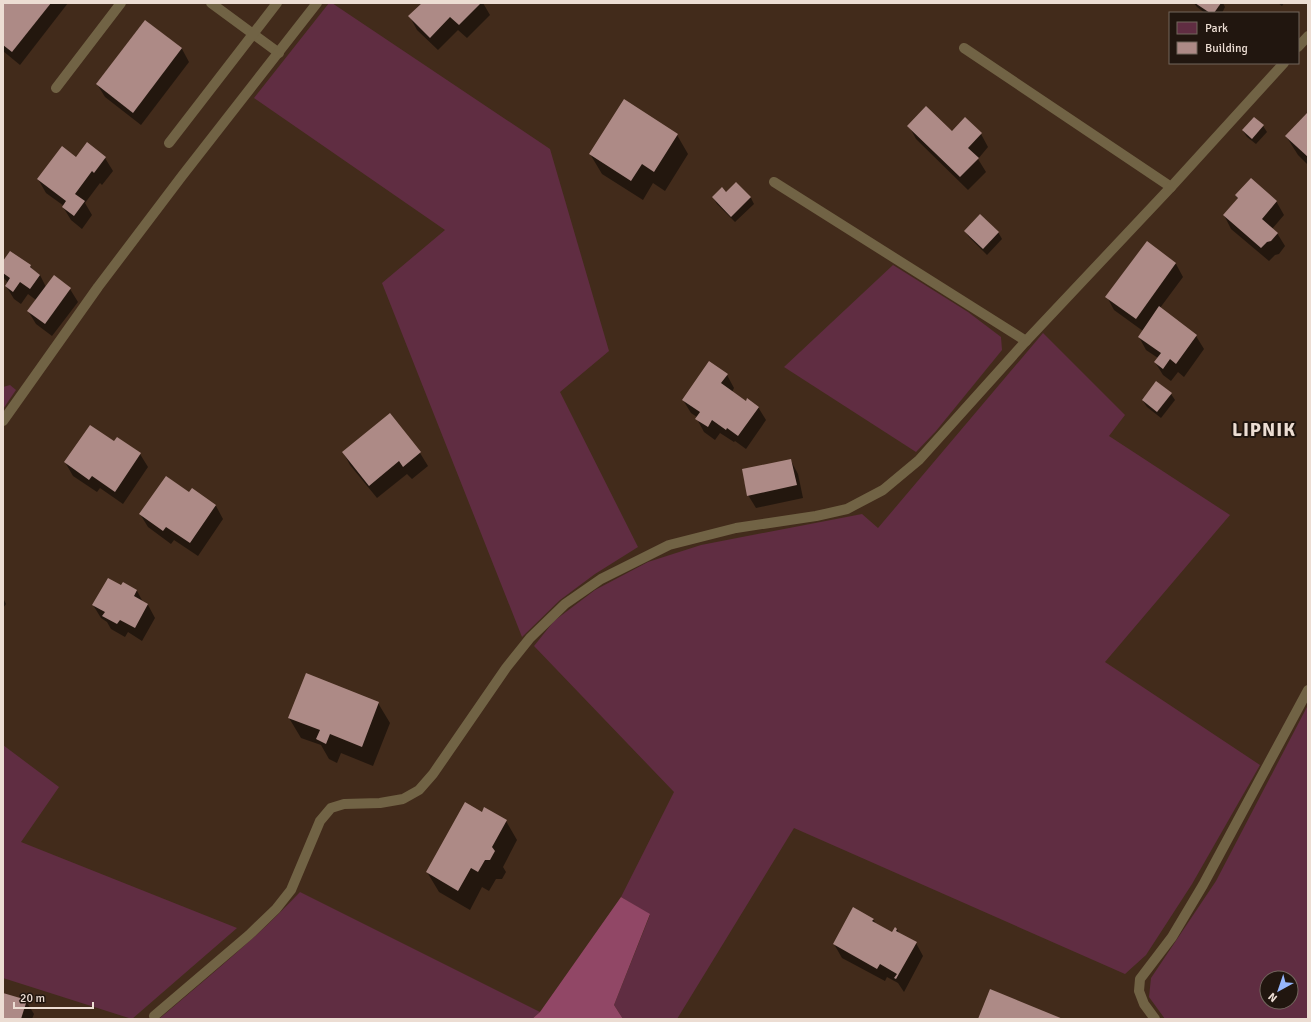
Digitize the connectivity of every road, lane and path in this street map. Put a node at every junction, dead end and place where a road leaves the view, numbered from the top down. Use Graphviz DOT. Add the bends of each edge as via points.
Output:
graph roads {
  1 [pos="121,3"];
  2 [pos="211,3"];
  3 [pos="277,3"];
  4 [pos="317,3"];
  5 [pos="253,34"];
  6 [pos="1308,36"];
  7 [pos="1299,46"];
  8 [pos="964,48"];
  9 [pos="279,53"];
  10 [pos="1283,64"];
  11 [pos="56,88"];
  12 [pos="169,143"];
  13 [pos="774,182"];
  14 [pos="1170,187"];
  15 [pos="1026,341"];
  16 [pos="3,421"];
  17 [pos="1308,690"];
  18 [pos="154,1016"];
  19 [pos="1156,1019"];
  1 -- 11 [label="lane"];
  2 -- 5 [label="lane"];
  3 -- 5 [label="lane"];
  4 -- 9 [label="lane"];
  5 -- 9 [label="lane"];
  5 -- 12 [label="lane"];
  6 -- 7 [label="lane"];
  8 -- 14 [label="lane"];
  9 -- 16 [label="lane" via="98,287"];
  10 -- 14 [label="lane"];
  13 -- 15 [label="lane"];
  14 -- 15 [label="lane"];
  15 -- 18 [label="lane" via="919,460 884,490 847,509 736,528 668,545 601,579 566,604 530,638 506,668 433,774 418,790 403,799 380,803 344,804 331,808 320,821 291,890 276,909"];
  17 -- 19 [label="lane" via="1203,885 1172,937 1140,979 1139,991 1144,1004"];
}
